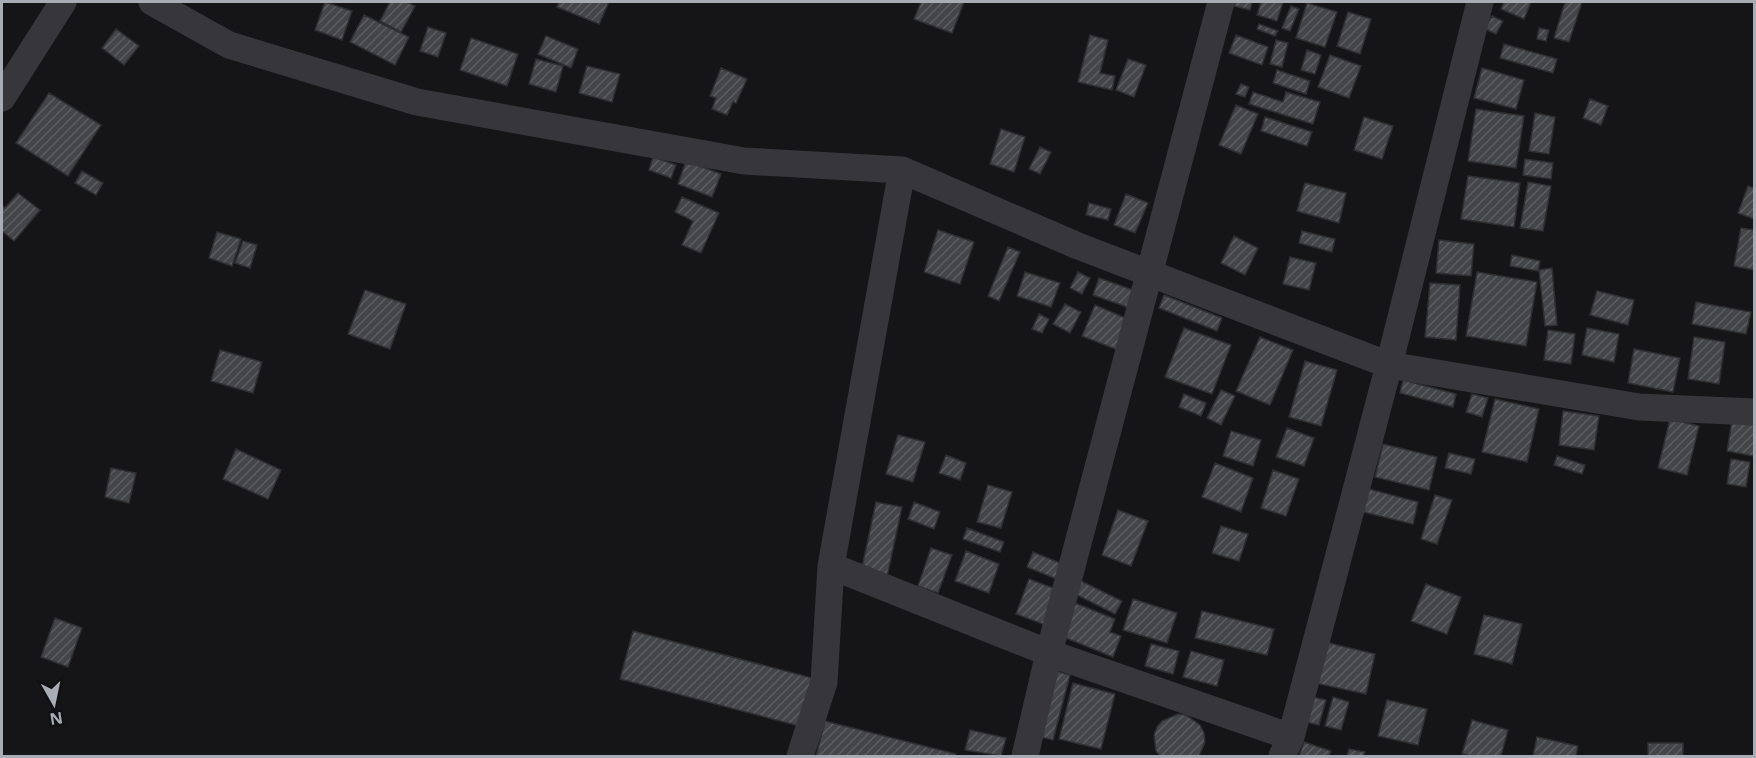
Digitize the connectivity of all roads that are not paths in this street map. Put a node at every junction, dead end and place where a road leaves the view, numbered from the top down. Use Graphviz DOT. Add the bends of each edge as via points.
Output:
graph roads {
  1 [pos="63,2"];
  2 [pos="152,2"];
  3 [pos="1221,2"];
  4 [pos="1480,2"];
  5 [pos="2,98"];
  6 [pos="902,170"];
  7 [pos="1151,272"];
  8 [pos="1389,365"];
  9 [pos="1755,412"];
  10 [pos="831,566"];
  11 [pos="1050,653"];
  12 [pos="1286,747"];
  13 [pos="800,756"];
  14 [pos="1024,756"];
  1 -- 5 [label="street"];
  2 -- 6 [label="street" via="229,45 417,102 744,161"];
  3 -- 7 [label="street"];
  4 -- 8 [label="street"];
  6 -- 7 [label="street" via="1078,246"];
  6 -- 10 [label="street"];
  7 -- 8 [label="street"];
  7 -- 11 [label="street"];
  8 -- 9 [label="street" via="1639,407"];
  8 -- 12 [label="street"];
  10 -- 11 [label="street"];
  10 -- 13 [label="street" via="824,682"];
  11 -- 12 [label="street"];
  11 -- 14 [label="street"];
}
